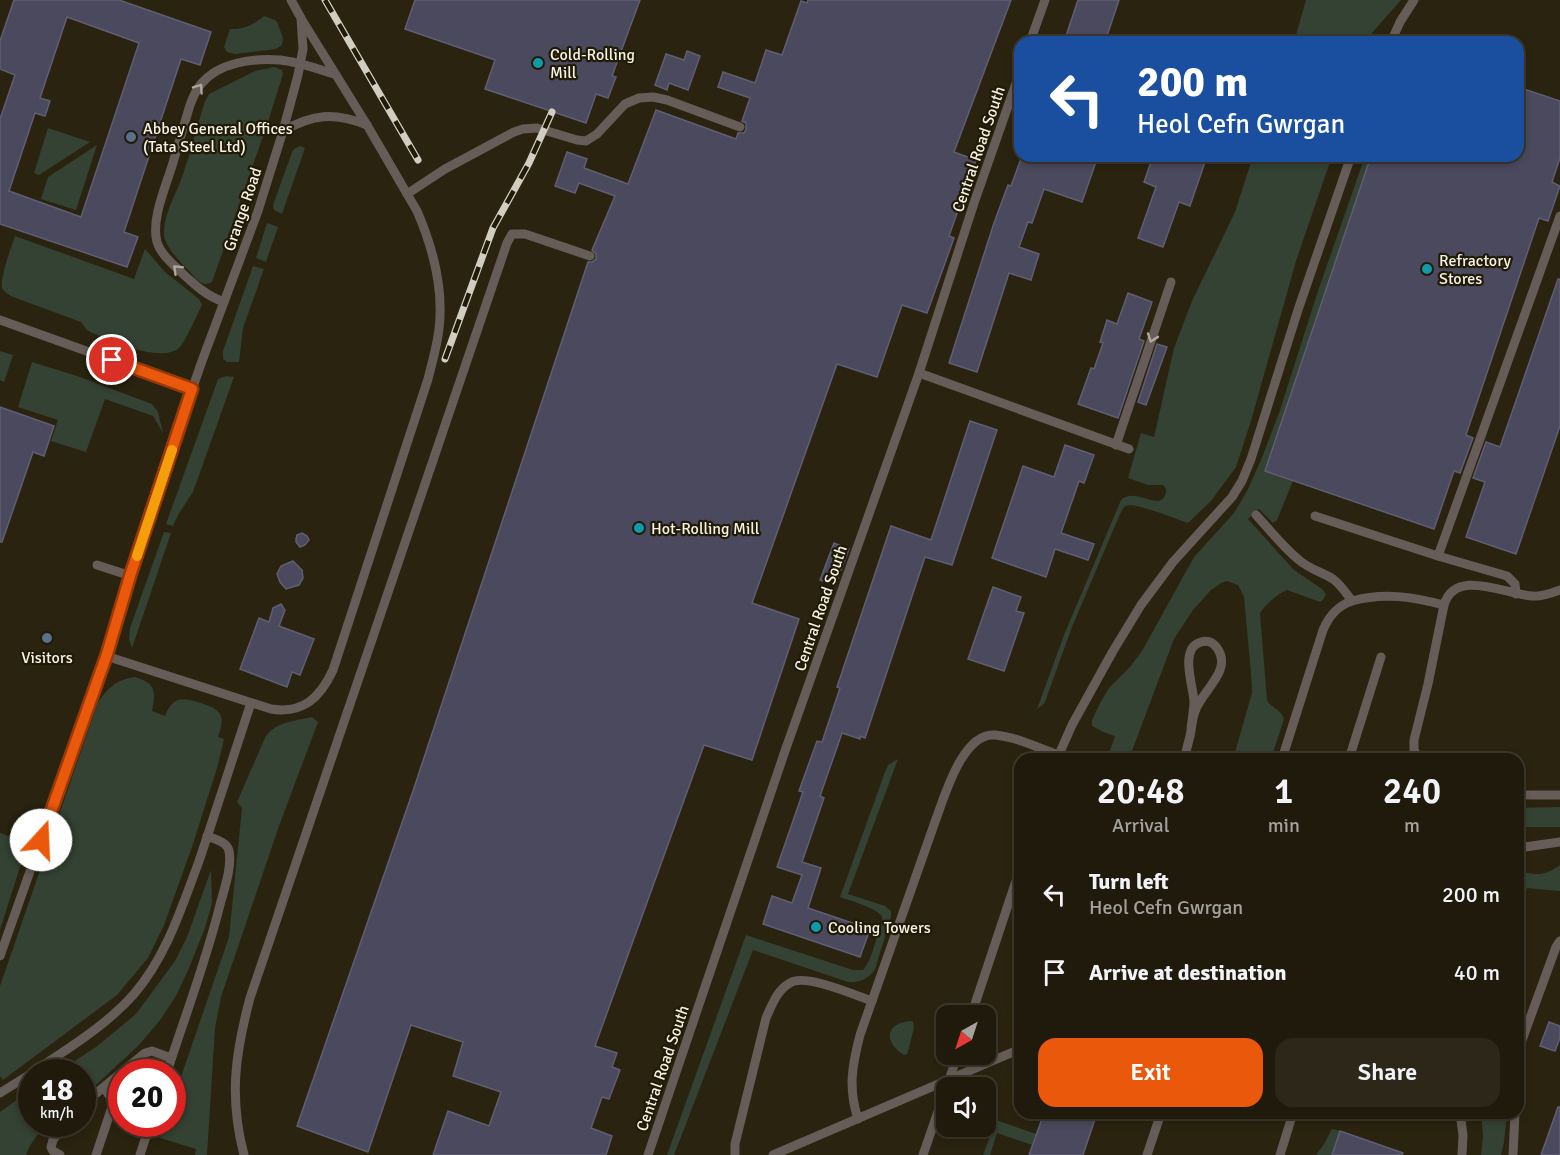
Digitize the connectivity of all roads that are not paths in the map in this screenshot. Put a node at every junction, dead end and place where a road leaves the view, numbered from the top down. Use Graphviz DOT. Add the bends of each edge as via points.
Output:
graph roads {
  1 [pos="291,0"];
  2 [pos="1045,0"];
  3 [pos="1414,0"];
  4 [pos="301,18"];
  5 [pos="1032,36"];
  6 [pos="1394,36"];
  7 [pos="301,64"];
  8 [pos="335,74"];
  9 [pos="1014,89"];
  10 [pos="367,125"];
  11 [pos="740,127"];
  12 [pos="283,131"];
  13 [pos="1349,162"];
  14 [pos="407,194"];
  15 [pos="1560,216"];
  16 [pos="590,256"];
  17 [pos="1171,282"];
  18 [pos="224,302"];
  19 [pos="0,320"];
  20 [pos="919,374"];
  21 [pos="192,389"];
  22 [pos="1116,445"];
  23 [pos="1128,449"];
  24 [pos="1256,515"];
  25 [pos="1315,516"];
  26 [pos="1438,556"];
  27 [pos="98,565"];
  28 [pos="130,576"];
  29 [pos="1560,590"];
  30 [pos="1516,594"];
  31 [pos="1352,601"];
  32 [pos="1444,605"];
  33 [pos="106,657"];
  34 [pos="1381,657"];
  35 [pos="251,704"];
  36 [pos="1191,729"];
  37 [pos="1047,753"];
  38 [pos="1060,753"];
  39 [pos="1185,753"];
  40 [pos="1284,753"];
  41 [pos="1351,753"];
  42 [pos="1416,753"];
  43 [pos="1524,795"];
  44 [pos="1560,795"];
  45 [pos="207,836"];
  46 [pos="1560,842"];
  47 [pos="1524,847"];
  48 [pos="1014,887"];
  49 [pos="1560,942"];
  50 [pos="0,956"];
  51 [pos="872,1001"];
  52 [pos="975,1005"];
  53 [pos="1524,1035"];
  54 [pos="1014,1053"];
  55 [pos="171,1058"];
  56 [pos="53,1059"];
  57 [pos="956,1077"];
  58 [pos="18,1082"];
  59 [pos="936,1086"];
  60 [pos="104,1088"];
  61 [pos="0,1093"];
  62 [pos="96,1094"];
  63 [pos="936,1118"];
  64 [pos="858,1119"];
  65 [pos="1159,1119"];
  66 [pos="1291,1119"];
  67 [pos="1461,1119"];
  68 [pos="1515,1119"];
  69 [pos="55,1137"];
  70 [pos="146,1137"];
  71 [pos="797,1145"];
  72 [pos="60,1155"];
  73 [pos="96,1155"];
  74 [pos="140,1155"];
  75 [pos="244,1155"];
  76 [pos="648,1155"];
  77 [pos="735,1155"];
  78 [pos="773,1155"];
  79 [pos="802,1155"];
  80 [pos="923,1155"];
  81 [pos="1147,1155"];
  82 [pos="1280,1155"];
  83 [pos="1462,1155"];
  84 [pos="1513,1155"];
  1 -- 4 [label="lane, Grange Road"];
  2 -- 5 [label="lane"];
  3 -- 6 [label="lane"];
  4 -- 7 [label="lane, Grange Road"];
  4 -- 8 [label="lane"];
  7 -- 8 [label="lane"];
  7 -- 12 [label="lane, Grange Road"];
  18 -- 7 [label="lane, one-way" via="200,290 168,260 157,241 158,211 190,105 200,84 228,66 260,60"];
  8 -- 10 [label="lane"];
  9 -- 20 [label="lane, Central Road South"];
  10 -- 12 [label="lane" via="326,116"];
  10 -- 14 [label="lane"];
  11 -- 14 [label="lane" via="660,98 639,98 620,108 586,141 537,128 522,129 505,135"];
  12 -- 18 [label="lane, Grange Road"];
  13 -- 38 [label="lane" via="1242,481 1141,605"];
  14 -- 35 [label="lane" via="426,234 440,292 439,330 428,379 328,681 311,700 294,710"];
  15 -- 26 [label="lane"];
  16 -- 75 [label="lane" via="525,234 512,234 507,243 250,998 235,1082"];
  17 -- 22 [label="lane, one-way"];
  18 -- 21 [label="lane, Grange Road"];
  19 -- 21 [label="lane"];
  20 -- 22 [label="lane"];
  20 -- 76 [label="lane, Central Road South" via="785,751"];
  21 -- 28 [label="lane, Grange Road"];
  22 -- 23 [label="lane"];
  24 -- 31 [label="lane" via="1292,553 1334,580"];
  25 -- 26 [label="lane"];
  26 -- 30 [label="lane" via="1507,576 1515,584"];
  27 -- 28 [label="lane"];
  28 -- 33 [label="lane, Grange Road"];
  29 -- 30 [label="lane" via="1534,597"];
  30 -- 32 [label="lane" via="1467,585 1450,594"];
  31 -- 32 [label="lane" via="1390,596"];
  31 -- 40 [label="lane" via="1336,609 1323,630"];
  32 -- 42 [label="lane" via="1414,740"];
  33 -- 35 [label="lane"];
  33 -- 50 [label="lane, Grange Road"];
  34 -- 41 [label="lane"];
  35 -- 45 [label="lane"];
  36 -- 36 [label="lane" via="1194,712 1221,667 1220,652 1206,641 1194,645 1189,657 1194,704"];
  36 -- 39 [label="lane"];
  37 -- 51 [label="lane" via="993,735 979,739 967,751 940,808"];
  43 -- 44 [label="lane"];
  45 -- 55 [label="lane" via="228,849 226,883"];
  45 -- 56 [label="lane" via="186,898 147,978 110,1017"];
  46 -- 47 [label="lane"];
  48 -- 52 [label="lane"];
  49 -- 53 [label="lane"];
  51 -- 64 [label="lane" via="853,1063 852,1097"];
  51 -- 77 [label="lane" via="807,980 795,981 782,989 766,1018"];
  54 -- 57 [label="lane"];
  55 -- 60 [label="lane" via="149,1051"];
  58 -- 61 [label="lane"];
  59 -- 64 [label="lane"];
  60 -- 62 [label="lane"];
  60 -- 73 [label="lane" via="112,1107"];
  63 -- 80 [label="lane"];
  64 -- 71 [label="lane"];
  65 -- 81 [label="lane"];
  66 -- 82 [label="lane"];
  67 -- 83 [label="lane"];
  68 -- 84 [label="lane"];
  69 -- 72 [label="lane" via="51,1147"];
  70 -- 74 [label="lane"];
  71 -- 78 [label="lane"];
  71 -- 79 [label="lane"];
}
